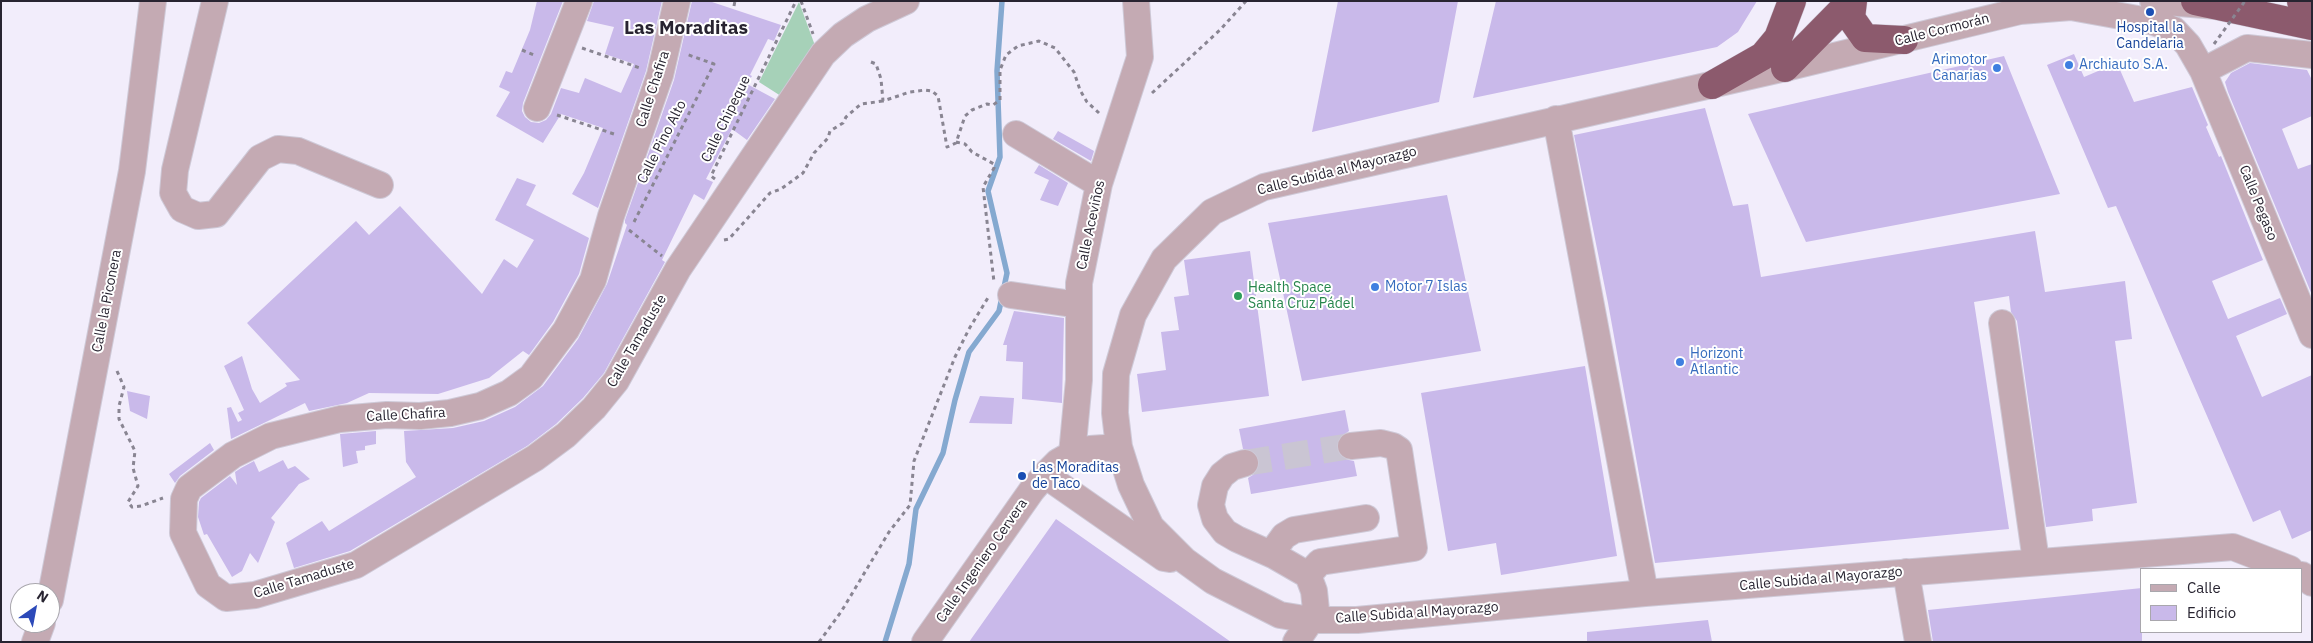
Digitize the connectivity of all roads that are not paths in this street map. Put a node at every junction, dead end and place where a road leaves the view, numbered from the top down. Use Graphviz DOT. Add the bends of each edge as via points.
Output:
graph roads {
  1 [pos="153,1"];
  2 [pos="215,1"];
  3 [pos="579,1"];
  4 [pos="677,1"];
  5 [pos="906,1"];
  6 [pos="1136,1"];
  7 [pos="1792,1"];
  8 [pos="1800,1"];
  9 [pos="1852,1"];
  10 [pos="2153,1"];
  11 [pos="2301,1"];
  12 [pos="2206,4"];
  13 [pos="2312,4"];
  14 [pos="1825,26"];
  15 [pos="2312,26"];
  16 [pos="1904,40"];
  17 [pos="1857,51"];
  18 [pos="2312,55"];
  19 [pos="1785,68"];
  20 [pos="2203,71"];
  21 [pos="1712,85"];
  22 [pos="537,108"];
  23 [pos="1556,119"];
  24 [pos="1016,134"];
  25 [pos="1099,184"];
  26 [pos="380,185"];
  27 [pos="998,288"];
  28 [pos="1079,305"];
  29 [pos="2002,323"];
  30 [pos="2312,335"];
  31 [pos="1351,446"];
  32 [pos="1119,447"];
  33 [pos="1072,454"];
  34 [pos="1245,463"];
  35 [pos="1045,475"];
  36 [pos="1366,518"];
  37 [pos="1271,554"];
  38 [pos="1184,560"];
  39 [pos="2036,561"];
  40 [pos="2287,568"];
  41 [pos="1906,572"];
  42 [pos="1308,575"];
  43 [pos="53,583"];
  44 [pos="1645,593"];
  45 [pos="226,598"];
  46 [pos="1314,620"];
  47 [pos="925,642"];
  48 [pos="1296,642"];
  49 [pos="1918,642"];
  1 -- 43 [label="street, Calle la Piconera" via="132,171"];
  2 -- 26 [label="street" via="174,170 173,193 182,209 198,216 216,214 260,158 278,149 298,151"];
  3 -- 22 [label="street"];
  4 -- 45 [label="street, Calle Chafira" via="660,75 636,141 620,224 566,330 531,377 509,393 480,406 450,413 340,419 271,436 233,455 189,488 184,499 184,534 208,585"];
  5 -- 45 [label="street, Calle Tamaduste" via="843,35 823,54 678,269 616,381 566,435 535,458 356,565 255,596"];
  6 -- 25 [label="street, Calle Aceviños" via="1140,57"];
  7 -- 21 [label="highway" via="1778,38 1763,56"];
  8 -- 14 [label="highway"];
  9 -- 14 [label="highway"];
  9 -- 16 [label="highway" via="1851,18 1865,38"];
  10 -- 12 [label="street"];
  11 -- 13 [label="highway"];
  12 -- 15 [label="highway"];
  14 -- 17 [label="highway"];
  14 -- 19 [label="highway"];
  16 -- 17 [label="street, Calle Cormorán"];
  16 -- 20 [label="street, Calle Cormorán" via="2020,11 2071,8 2154,22 2174,30 2188,45"];
  17 -- 19 [label="street, Calle Cormorán"];
  18 -- 20 [label="street" via="2247,48"];
  19 -- 21 [label="street, Calle Subida al Mayorazgo"];
  20 -- 30 [label="street, Calle Pegaso"];
  21 -- 23 [label="street, Calle Subida al Mayorazgo"];
  23 -- 32 [label="street, Calle Subida al Mayorazgo" via="1264,187 1212,212 1164,260 1133,316 1116,374 1115,413"];
  23 -- 44 [label="street"];
  24 -- 25 [label="street"];
  25 -- 28 [label="street, Calle Aceviños" via="1079,283"];
  27 -- 28 [label="street"];
  28 -- 33 [label="street, Calle Aceviños" via="1079,380"];
  29 -- 39 [label="street"];
  31 -- 42 [label="street" via="1381,443 1399,450 1414,548 1320,562"];
  32 -- 33 [label="street, Calle Ingeniero Cervera"];
  32 -- 38 [label="street, Calle Subida al Mayorazgo" via="1131,484 1151,527"];
  33 -- 35 [label="street, Calle Ingeniero Cervera"];
  34 -- 37 [label="street" via="1222,475 1211,495 1215,519 1225,532"];
  35 -- 38 [label="street" via="1164,558"];
  35 -- 47 [label="street, Calle Ingeniero Cervera"];
  36 -- 37 [label="street" via="1294,530 1284,536"];
  37 -- 42 [label="street"];
  38 -- 46 [label="street, Calle Subida al Mayorazgo" via="1213,581 1280,615"];
  39 -- 40 [label="street, Calle Subida al Mayorazgo" via="2233,547"];
  39 -- 41 [label="street, Calle Subida al Mayorazgo"];
  41 -- 44 [label="street, Calle Subida al Mayorazgo"];
  41 -- 49 [label="street"];
  42 -- 46 [label="street" via="1314,591"];
  44 -- 46 [label="street, Calle Subida al Mayorazgo" via="1357,620"];
  46 -- 48 [label="street"];
}
